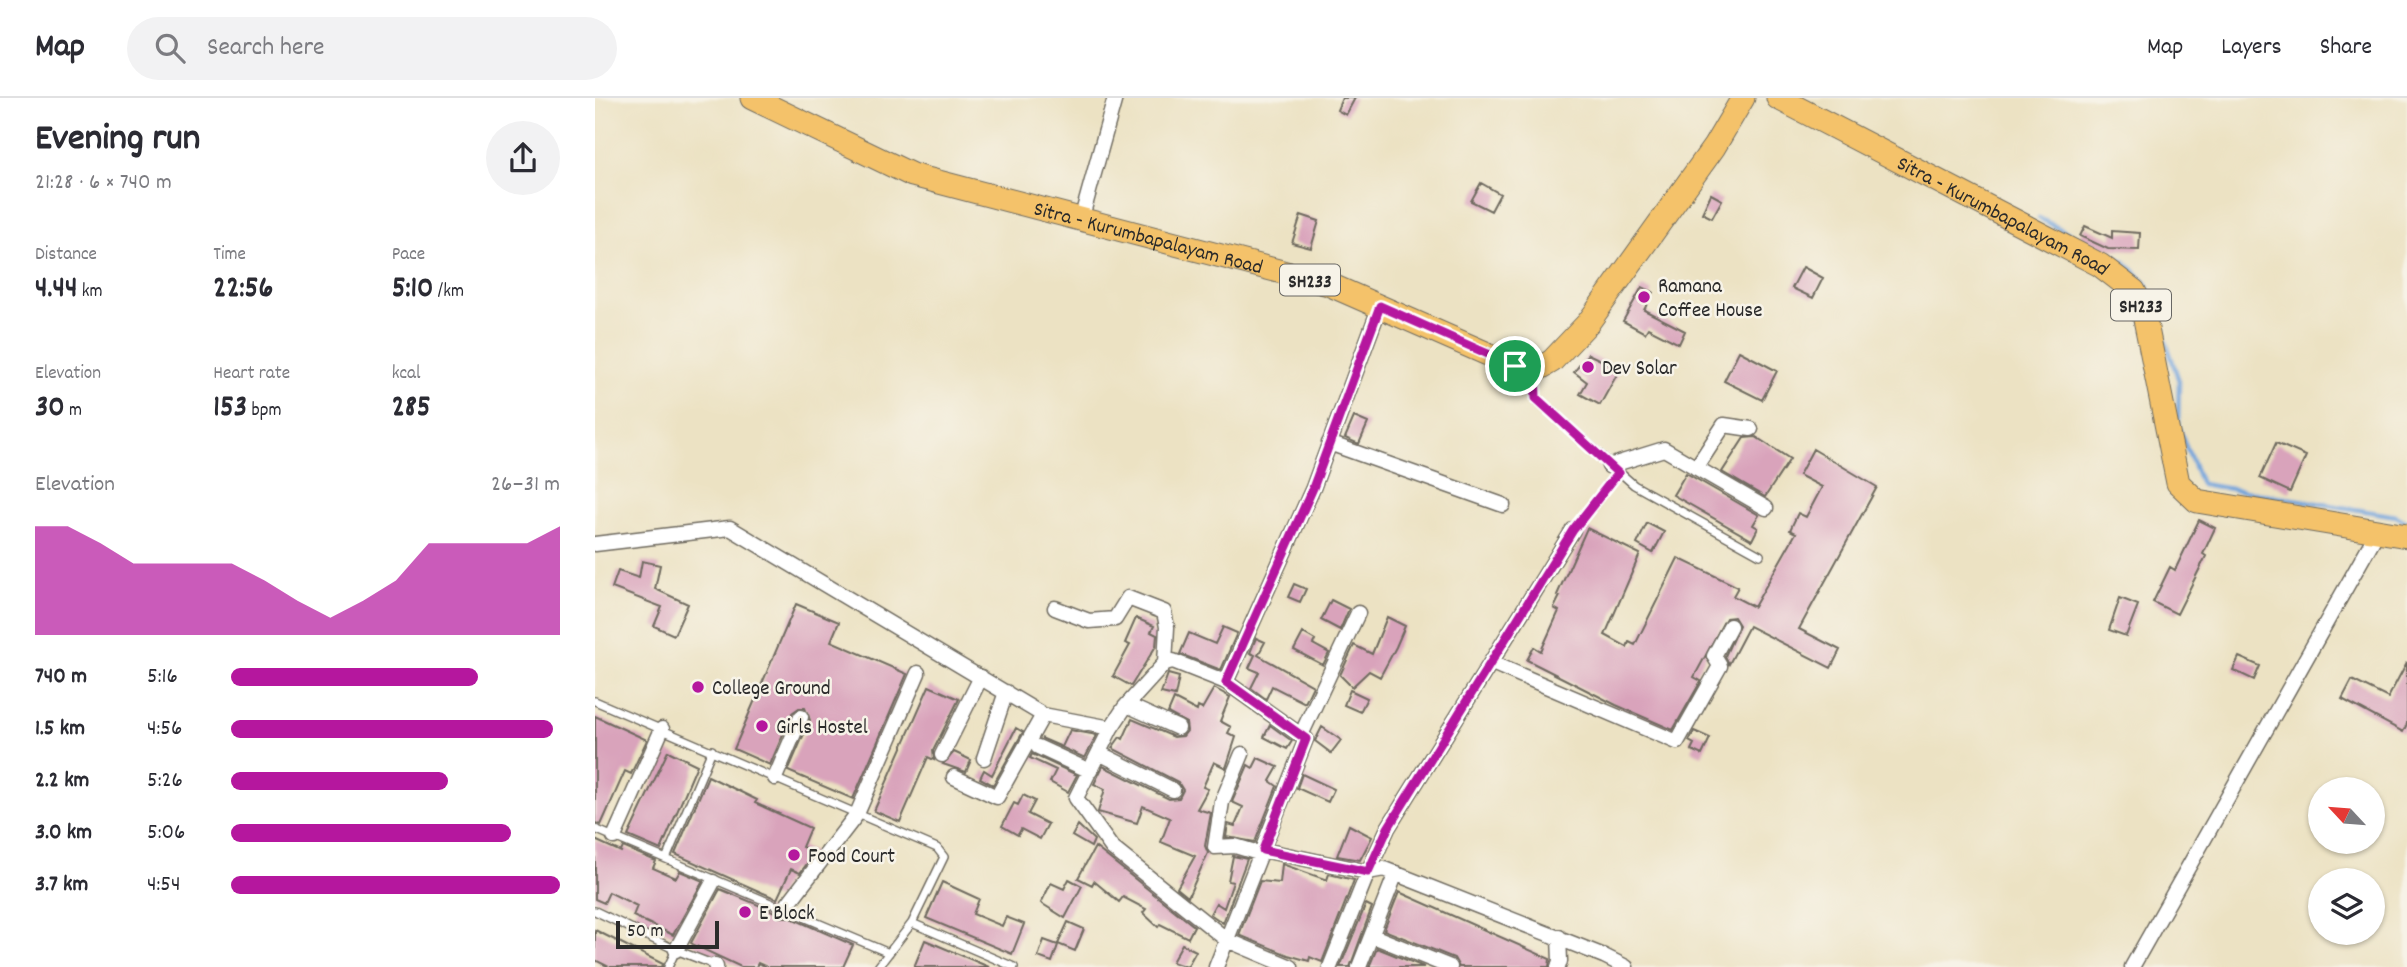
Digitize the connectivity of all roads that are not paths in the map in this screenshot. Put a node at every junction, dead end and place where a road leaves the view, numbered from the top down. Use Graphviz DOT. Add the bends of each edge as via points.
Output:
graph roads {
  1 [pos="752,98"];
  2 [pos="1115,98"];
  3 [pos="1743,98"];
  4 [pos="1778,98"];
  5 [pos="1081,220"];
  6 [pos="1380,306"];
  7 [pos="1535,371"];
  8 [pos="1751,429"];
  9 [pos="1329,443"];
  10 [pos="1696,468"];
  11 [pos="1614,470"];
  12 [pos="1503,505"];
  13 [pos="1766,508"];
  14 [pos="2379,529"];
  15 [pos="1573,530"];
  16 [pos="2407,536"];
  17 [pos="595,544"];
  18 [pos="1761,555"];
  19 [pos="1055,608"];
  20 [pos="1358,613"];
  21 [pos="1730,626"];
  22 [pos="1165,663"];
  23 [pos="1492,663"];
  24 [pos="918,673"];
  25 [pos="981,677"];
  26 [pos="1226,682"];
  27 [pos="1006,692"];
  28 [pos="595,701"];
  29 [pos="1127,705"];
  30 [pos="1043,715"];
  31 [pos="801,717"];
  32 [pos="1111,728"];
  33 [pos="1178,728"];
  34 [pos="662,729"];
  35 [pos="1302,733"];
  36 [pos="1038,747"];
  37 [pos="712,750"];
  38 [pos="1098,753"];
  39 [pos="1242,754"];
  40 [pos="942,755"];
  41 [pos="984,758"];
  42 [pos="1090,771"];
  43 [pos="954,777"];
  44 [pos="775,778"];
  45 [pos="1173,790"];
  46 [pos="857,814"];
  47 [pos="595,829"];
  48 [pos="614,837"];
  49 [pos="1262,852"];
  50 [pos="666,859"];
  51 [pos="1368,872"];
  52 [pos="1396,873"];
  53 [pos="713,881"];
  54 [pos="784,909"];
  55 [pos="595,911"];
  56 [pos="912,923"];
  57 [pos="1373,936"];
  58 [pos="1559,937"];
  59 [pos="1227,940"];
  60 [pos="676,950"];
  61 [pos="889,953"];
  62 [pos="668,967"];
  63 [pos="717,967"];
  64 [pos="879,967"];
  65 [pos="1014,967"];
  66 [pos="1216,967"];
  67 [pos="1291,967"];
  68 [pos="1330,967"];
  69 [pos="1359,967"];
  70 [pos="1450,967"];
  71 [pos="1558,967"];
  72 [pos="1626,967"];
  73 [pos="2132,967"];
  1 -- 5 [label="main road, Sitra - Kurumbapalayam Road / SH233" via="912,175"];
  2 -- 5 [label="street"];
  3 -- 7 [label="main road" via="1714,147 1588,323 1552,362"];
  4 -- 14 [label="main road, Sitra - Kurumbapalayam Road / SH233" via="2100,265 2134,291 2150,331 2178,483 2197,501"];
  5 -- 6 [label="main road, Sitra - Kurumbapalayam Road / SH233" via="1328,284"];
  6 -- 7 [label="main road, Sitra - Kurumbapalayam Road / SH233"];
  6 -- 9 [label="street"];
  7 -- 11 [label="lane" via="1536,398"];
  8 -- 10 [label="street" via="1724,425"];
  9 -- 12 [label="street"];
  9 -- 26 [label="street"];
  10 -- 11 [label="street" via="1664,449"];
  10 -- 13 [label="street"];
  11 -- 15 [label="lane"];
  11 -- 18 [label="lane"];
  14 -- 16 [label="main road, Sitra - Kurumbapalayam Road / SH233"];
  14 -- 73 [label="street"];
  15 -- 23 [label="street"];
  17 -- 25 [label="street" via="730,528"];
  19 -- 22 [label="street" via="1090,621 1115,619 1128,598 1164,612"];
  20 -- 35 [label="street"];
  21 -- 23 [label="street" via="1714,656 1720,666 1677,742"];
  22 -- 26 [label="street" via="1173,661"];
  22 -- 29 [label="street"];
  23 -- 51 [label="street" via="1388,828"];
  24 -- 46 [label="street"];
  25 -- 27 [label="street"];
  25 -- 40 [label="street"];
  26 -- 35 [label="street"];
  27 -- 30 [label="street"];
  27 -- 41 [label="street"];
  28 -- 34 [label="lane"];
  29 -- 32 [label="street"];
  29 -- 33 [label="street"];
  30 -- 32 [label="street"];
  30 -- 43 [label="street" via="997,797"];
  31 -- 44 [label="street"];
  32 -- 38 [label="street"];
  34 -- 37 [label="lane"];
  34 -- 48 [label="street"];
  35 -- 49 [label="street" via="1306,739"];
  36 -- 42 [label="street"];
  37 -- 44 [label="lane"];
  37 -- 50 [label="lane"];
  38 -- 42 [label="street"];
  38 -- 45 [label="street"];
  39 -- 49 [label="street" via="1222,802 1215,847"];
  42 -- 59 [label="street" via="1076,798 1112,848"];
  44 -- 46 [label="lane"];
  46 -- 54 [label="street"];
  46 -- 56 [label="lane" via="942,852 944,857"];
  47 -- 48 [label="lane"];
  48 -- 50 [label="lane"];
  49 -- 51 [label="street"];
  49 -- 59 [label="street"];
  50 -- 53 [label="lane"];
  51 -- 52 [label="street" via="1384,869"];
  51 -- 68 [label="street"];
  52 -- 57 [label="street"];
  52 -- 58 [label="street"];
  53 -- 54 [label="lane"];
  53 -- 60 [label="street"];
  54 -- 61 [label="lane"];
  55 -- 60 [label="lane"];
  56 -- 61 [label="lane"];
  56 -- 65 [label="lane"];
  57 -- 69 [label="street"];
  57 -- 70 [label="street"];
  58 -- 71 [label="street"];
  58 -- 72 [label="street"];
  59 -- 66 [label="street"];
  59 -- 67 [label="street"];
  60 -- 62 [label="lane"];
  60 -- 63 [label="lane"];
  61 -- 64 [label="lane"];
}
